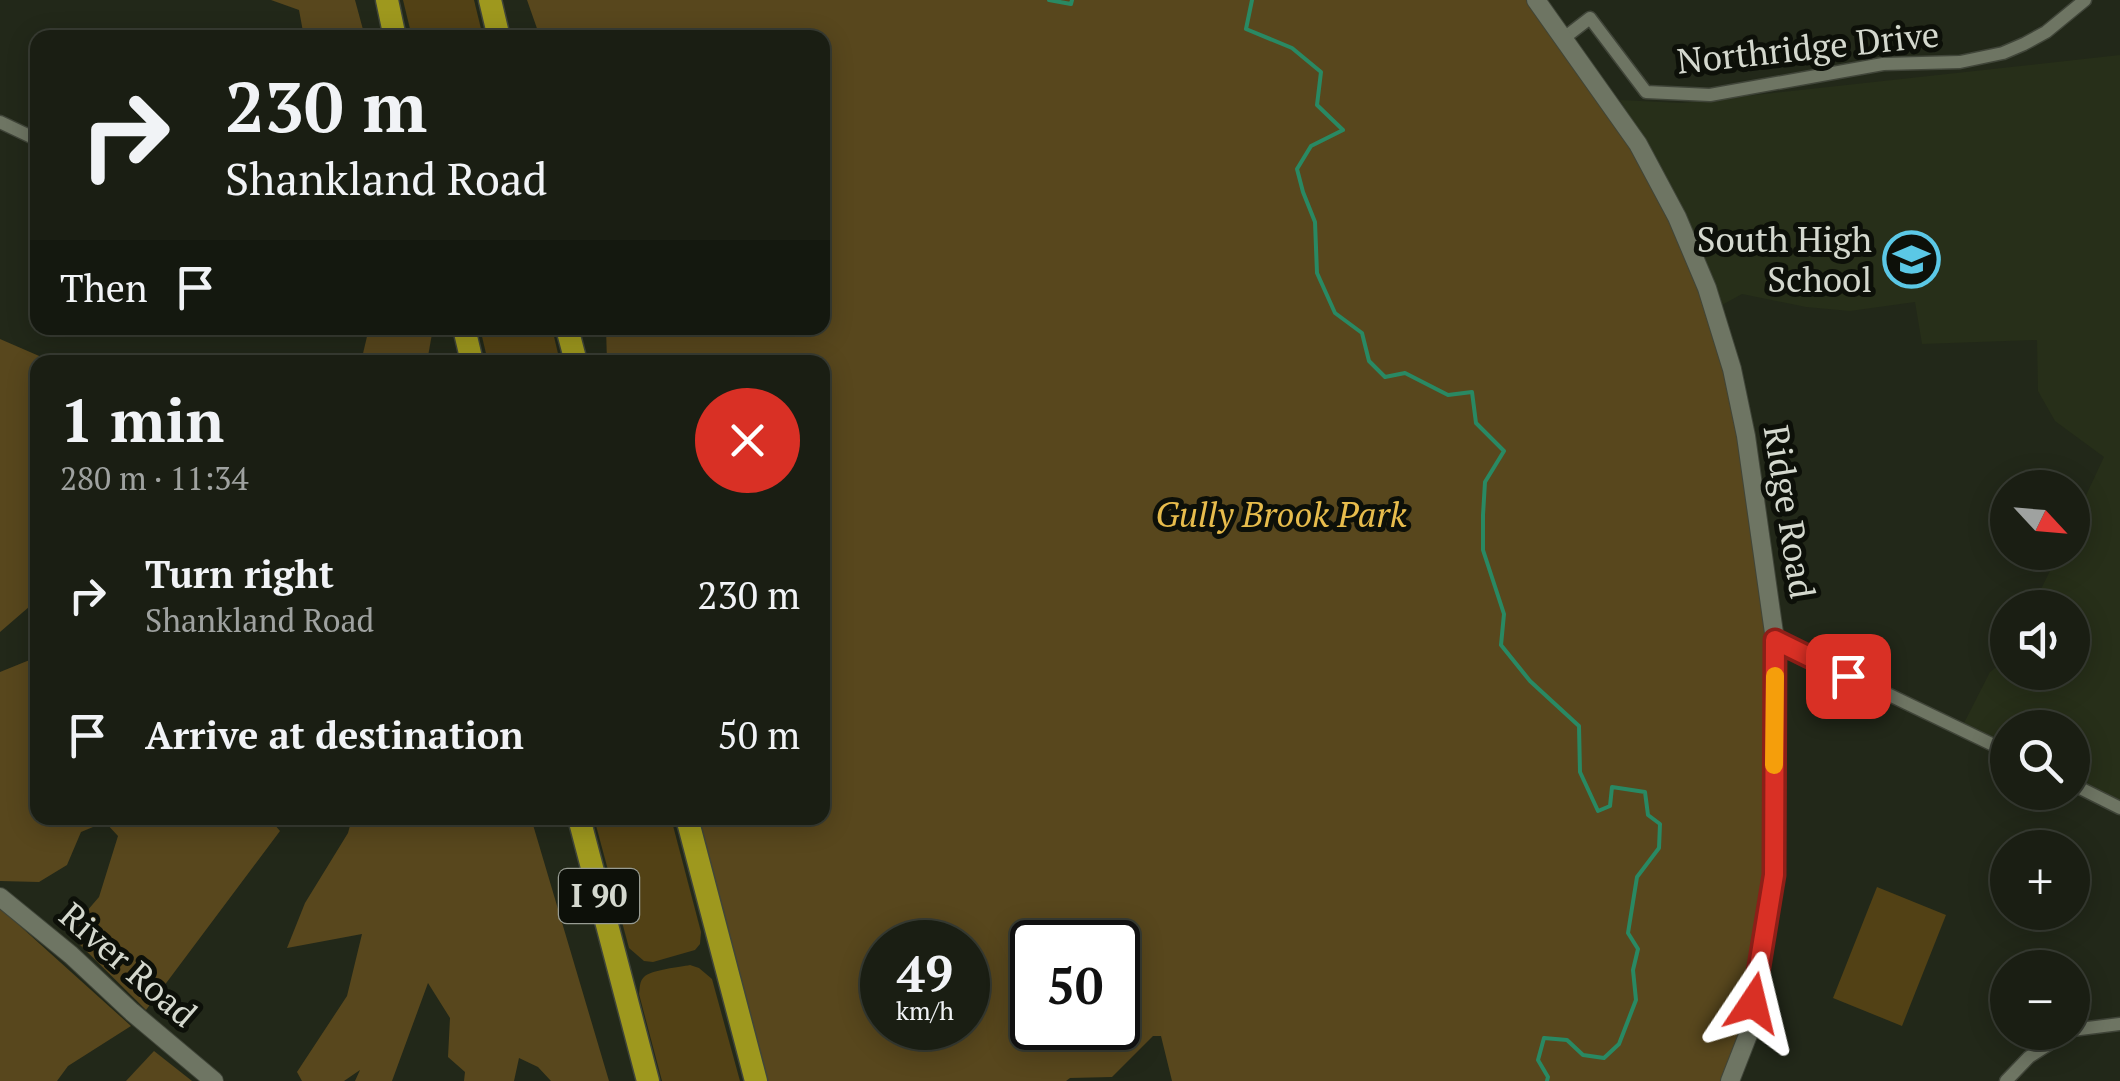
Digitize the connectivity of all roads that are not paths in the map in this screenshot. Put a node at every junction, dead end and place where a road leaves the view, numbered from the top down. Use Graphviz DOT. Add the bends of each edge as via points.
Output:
graph roads {
  1 [pos="386,0"];
  2 [pos="490,0"];
  3 [pos="1536,0"];
  4 [pos="2086,0"];
  5 [pos="394,30"];
  6 [pos="497,30"];
  7 [pos="1564,38"];
  8 [pos="0,122"];
  9 [pos="30,136"];
  10 [pos="1775,640"];
  11 [pos="1990,743"];
  12 [pos="2090,793"];
  13 [pos="2120,808"];
  14 [pos="581,825"];
  15 [pos="688,825"];
  16 [pos="0,897"];
  17 [pos="2120,1024"];
  18 [pos="2090,1028"];
  19 [pos="2040,1050"];
  20 [pos="214,1081"];
  21 [pos="648,1081"];
  22 [pos="756,1081"];
  23 [pos="1730,1081"];
  24 [pos="2006,1081"];
  1 -- 5 [label="highway"];
  2 -- 6 [label="highway"];
  3 -- 7 [label="main road, Ridge Road"];
  4 -- 7 [label="street, Northridge Drive" via="2046,32 2004,53 1853,68 1710,96 1646,92 1590,18"];
  7 -- 10 [label="main road, Ridge Road" via="1646,158 1708,288 1746,436"];
  8 -- 9 [label="street"];
  10 -- 11 [label="street"];
  10 -- 23 [label="main road, Ridge Road" via="1774,875 1748,1035"];
  12 -- 13 [label="street"];
  14 -- 21 [label="highway, I 90"];
  15 -- 22 [label="highway"];
  16 -- 20 [label="main road, River Road"];
  17 -- 18 [label="street"];
  19 -- 24 [label="street"];
}
